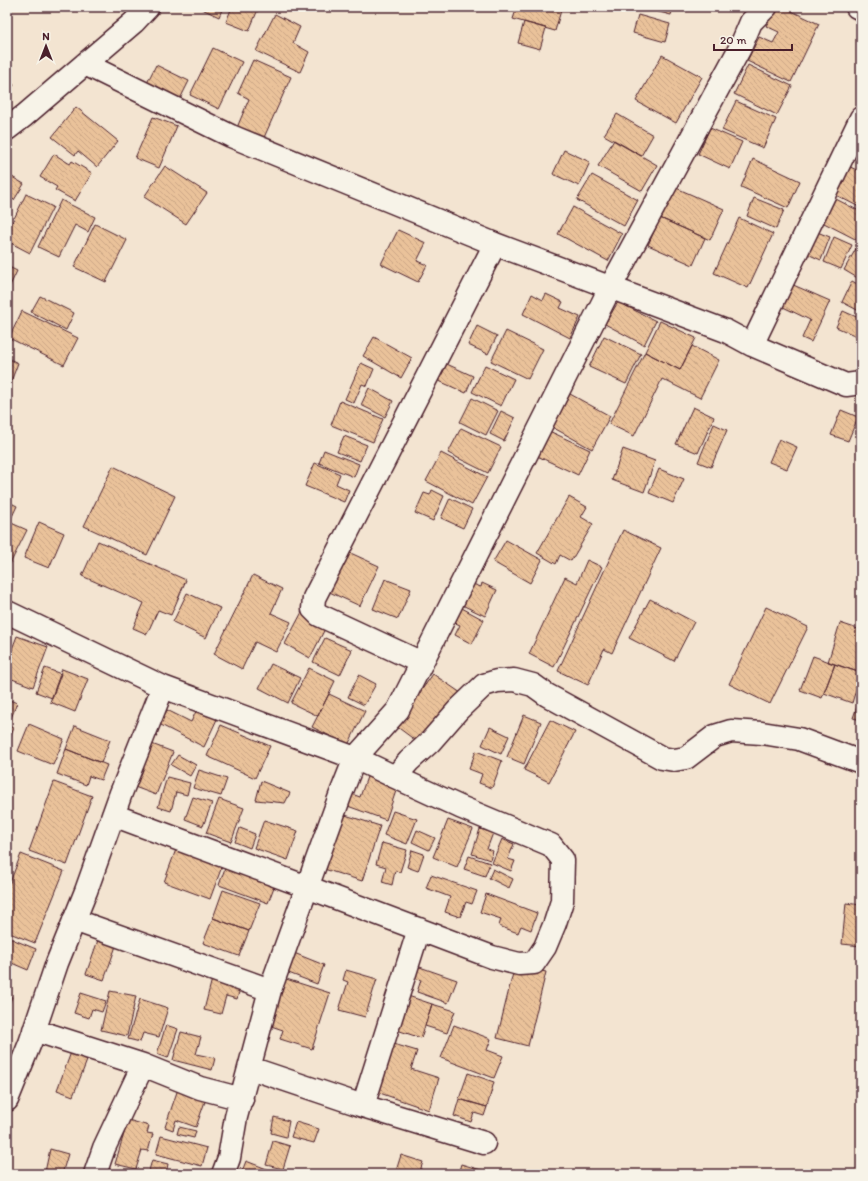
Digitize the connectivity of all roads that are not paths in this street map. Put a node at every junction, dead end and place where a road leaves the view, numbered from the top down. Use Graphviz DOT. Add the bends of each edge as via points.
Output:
graph roads {
  1 [pos="148,7"];
  2 [pos="766,7"];
  3 [pos="857,7"];
  4 [pos="861,9"];
  5 [pos="85,64"];
  6 [pos="861,118"];
  7 [pos="7,129"];
  8 [pos="853,155"];
  9 [pos="495,244"];
  10 [pos="610,288"];
  11 [pos="752,346"];
  12 [pos="861,383"];
  13 [pos="7,612"];
  14 [pos="422,663"];
  15 [pos="163,687"];
  16 [pos="356,758"];
  17 [pos="861,762"];
  18 [pos="396,777"];
  19 [pos="113,815"];
  20 [pos="307,887"];
  21 [pos="74,920"];
  22 [pos="419,929"];
  23 [pos="270,990"];
  24 [pos="34,1030"];
  25 [pos="143,1065"];
  26 [pos="250,1068"];
  27 [pos="242,1099"];
  28 [pos="7,1100"];
  29 [pos="363,1106"];
  30 [pos="484,1143"];
  31 [pos="95,1174"];
  32 [pos="223,1174"];
  1 -- 5 [label="street"];
  2 -- 10 [label="street" via="751,22 740,48"];
  3 -- 4 [label="street"];
  5 -- 7 [label="street"];
  5 -- 9 [label="street" via="231,136"];
  6 -- 8 [label="street"];
  8 -- 11 [label="street"];
  9 -- 10 [label="street"];
  9 -- 14 [label="street" via="314,598 313,609 318,615"];
  10 -- 11 [label="street" via="726,331"];
  10 -- 14 [label="street"];
  11 -- 12 [label="street" via="846,386"];
  13 -- 15 [label="street"];
  14 -- 16 [label="street" via="398,710"];
  15 -- 16 [label="street"];
  15 -- 19 [label="street"];
  16 -- 18 [label="street"];
  16 -- 20 [label="street"];
  17 -- 18 [label="street" via="799,739 731,731 715,736 686,758 662,758 533,685 514,680 484,685"];
  18 -- 22 [label="street" via="460,807 551,844 563,860 562,901 545,947 534,963 519,964 492,957"];
  19 -- 20 [label="street"];
  19 -- 21 [label="street"];
  20 -- 22 [label="street"];
  20 -- 23 [label="street"];
  21 -- 23 [label="street"];
  21 -- 24 [label="street"];
  22 -- 29 [label="street"];
  23 -- 26 [label="street"];
  24 -- 25 [label="street"];
  24 -- 28 [label="street"];
  25 -- 27 [label="street" via="200,1088"];
  25 -- 31 [label="street" via="104,1148"];
  26 -- 27 [label="street"];
  26 -- 29 [label="street"];
  27 -- 32 [label="street"];
  29 -- 30 [label="street"];
}
